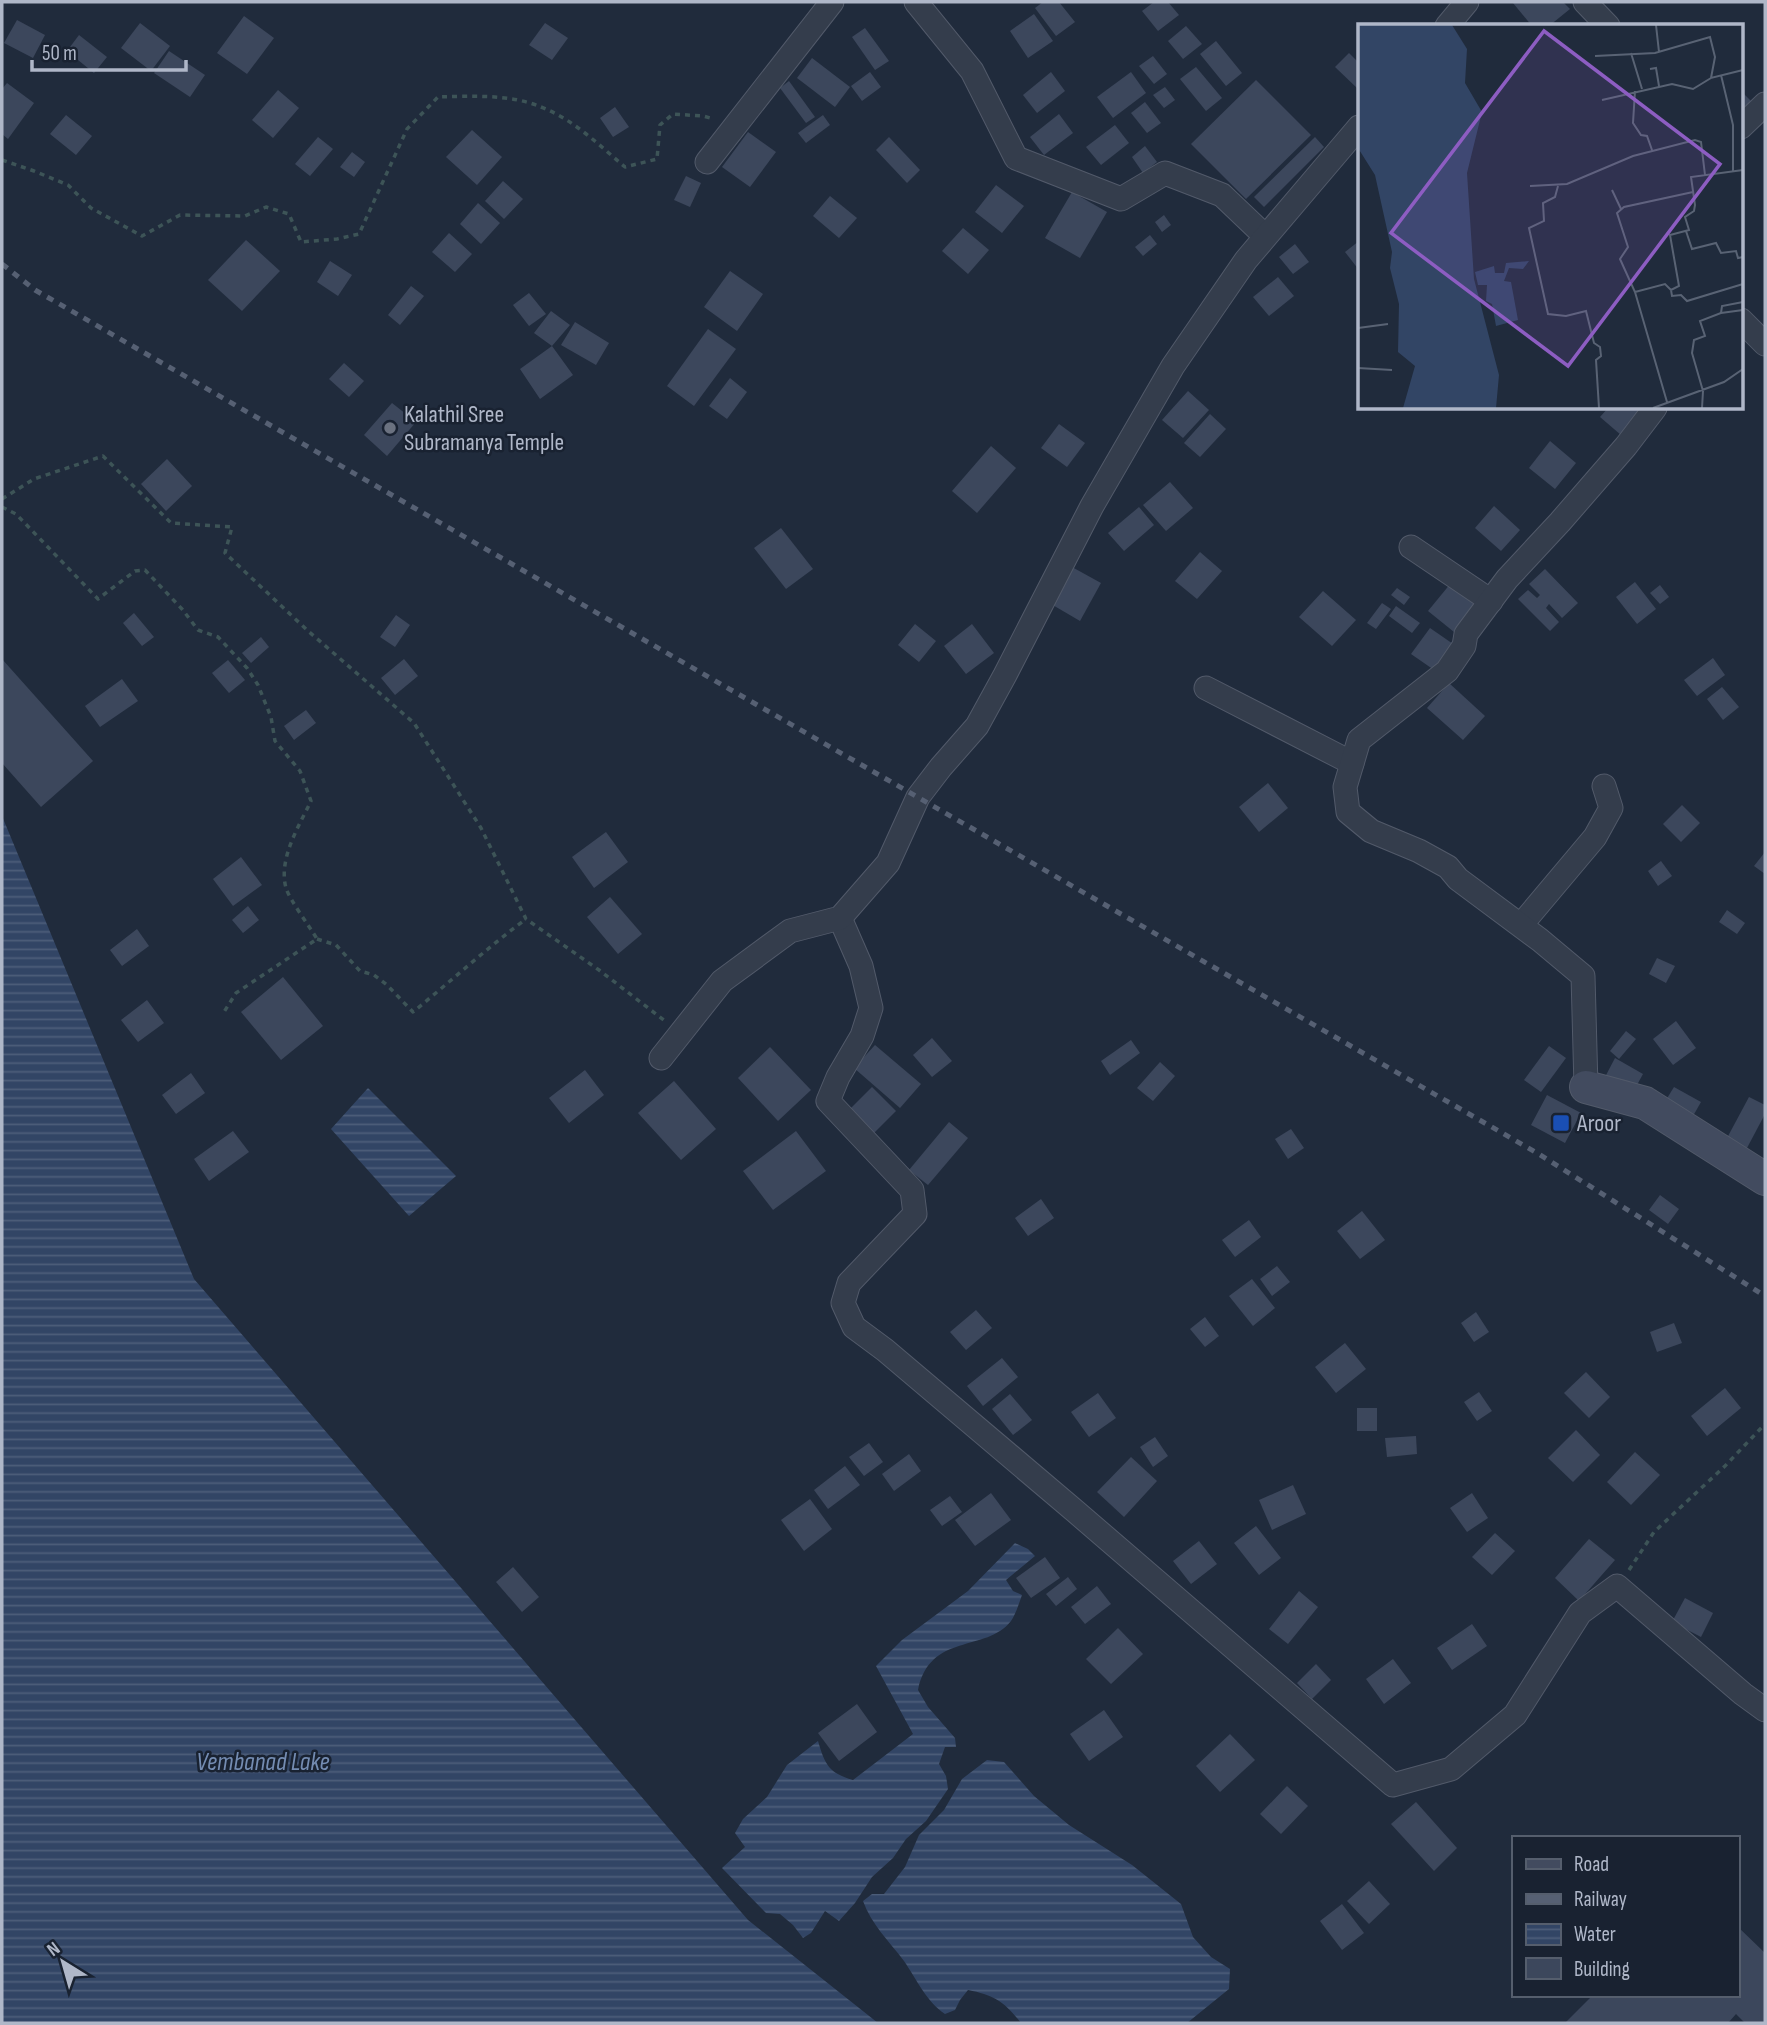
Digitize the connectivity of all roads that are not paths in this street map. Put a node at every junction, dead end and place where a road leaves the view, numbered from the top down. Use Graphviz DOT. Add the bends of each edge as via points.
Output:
graph roads {
  1 [pos="832,2"];
  2 [pos="916,2"];
  3 [pos="1467,2"];
  4 [pos="1585,2"];
  5 [pos="1449,24"];
  6 [pos="1606,24"];
  7 [pos="1765,104"];
  8 [pos="1742,126"];
  9 [pos="1358,128"];
  10 [pos="707,162"];
  11 [pos="1265,236"];
  12 [pos="1742,321"];
  13 [pos="1765,344"];
  14 [pos="1653,410"];
  15 [pos="1411,547"];
  16 [pos="1491,601"];
  17 [pos="1206,688"];
  18 [pos="1352,763"];
  19 [pos="1604,786"];
  20 [pos="840,918"];
  21 [pos="1521,925"];
  22 [pos="662,1058"];
  23 [pos="1586,1087"];
  24 [pos="1765,1179"];
  25 [pos="1765,1710"];
  1 -- 10 [label="street"];
  2 -- 11 [label="street" via="972,71 1016,158 1121,199 1165,173 1222,195"];
  3 -- 5 [label="street"];
  4 -- 6 [label="street"];
  7 -- 8 [label="street"];
  9 -- 11 [label="street"];
  11 -- 20 [label="street" via="1166,377 976,726 918,797 888,863"];
  12 -- 13 [label="street"];
  14 -- 16 [label="street"];
  15 -- 16 [label="street"];
  16 -- 18 [label="street" via="1466,634 1464,646 1447,671 1359,740"];
  17 -- 18 [label="street"];
  18 -- 21 [label="street" via="1345,787 1348,812 1371,831 1448,867"];
  19 -- 21 [label="street" via="1611,808 1595,837"];
  20 -- 22 [label="street" via="790,931 722,981"];
  20 -- 25 [label="street" via="871,1008 862,1036 828,1101 912,1190 915,1214 849,1283 843,1303 854,1327 1393,1785 1451,1769 1515,1715 1580,1613 1617,1586"];
  21 -- 23 [label="street" via="1583,976"];
  23 -- 24 [label="street" via="1645,1102"];
}
